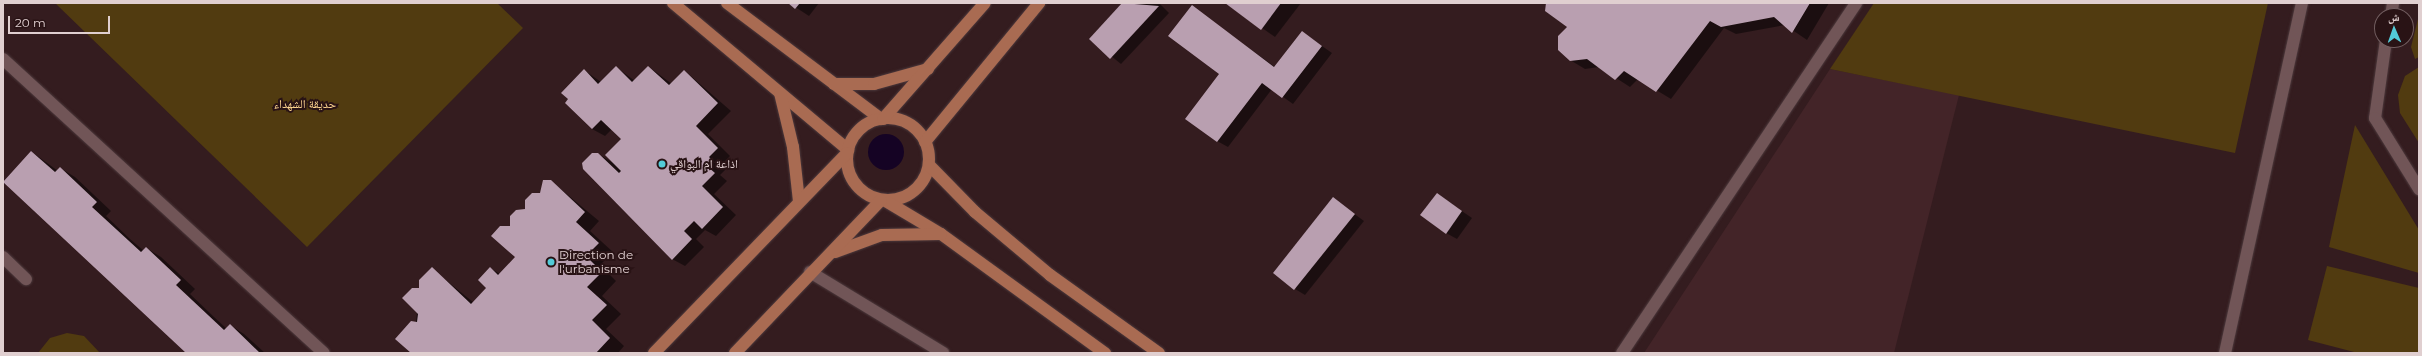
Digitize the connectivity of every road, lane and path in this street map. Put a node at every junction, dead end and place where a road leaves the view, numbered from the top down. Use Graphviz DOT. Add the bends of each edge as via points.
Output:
graph roads {
  1 [pos="673,3"];
  2 [pos="727,3"];
  3 [pos="985,3"];
  4 [pos="1039,3"];
  5 [pos="1856,3"];
  6 [pos="2302,3"];
  7 [pos="2385,48"];
  8 [pos="3,59"];
  9 [pos="931,68"];
  10 [pos="834,84"];
  11 [pos="780,93"];
  12 [pos="882,119"];
  13 [pos="925,142"];
  14 [pos="847,152"];
  15 [pos="929,165"];
  16 [pos="2419,189"];
  17 [pos="883,200"];
  18 [pos="799,201"];
  19 [pos="941,234"];
  20 [pos="826,256"];
  21 [pos="3,257"];
  22 [pos="810,272"];
  23 [pos="26,279"];
  24 [pos="324,353"];
  25 [pos="654,353"];
  26 [pos="735,353"];
  27 [pos="942,353"];
  28 [pos="1105,353"];
  29 [pos="1159,353"];
  30 [pos="1622,353"];
  31 [pos="2224,353"];
  1 -- 11 [label="main road"];
  2 -- 10 [label="main road"];
  3 -- 9 [label="main road"];
  4 -- 13 [label="main road"];
  5 -- 30 [label="street"];
  6 -- 31 [label="street"];
  7 -- 16 [label="street" via="2375,118"];
  8 -- 24 [label="street"];
  9 -- 10 [label="main road" via="874,84"];
  9 -- 12 [label="main road"];
  10 -- 12 [label="main road"];
  11 -- 14 [label="main road"];
  11 -- 18 [label="main road" via="793,147"];
  12 -- 13 [label="main road" via="904,121"];
  12 -- 14 [label="main road" via="859,130"];
  13 -- 15 [label="main road"];
  14 -- 17 [label="main road" via="854,183 871,197"];
  14 -- 18 [label="main road"];
  15 -- 17 [label="main road" via="914,191"];
  15 -- 29 [label="main road" via="976,212 1050,275"];
  17 -- 19 [label="main road"];
  17 -- 20 [label="main road"];
  18 -- 25 [label="main road"];
  19 -- 20 [label="main road" via="882,235"];
  19 -- 28 [label="main road"];
  20 -- 22 [label="main road"];
  21 -- 23 [label="street"];
  22 -- 26 [label="main road"];
  22 -- 27 [label="street"];
}
